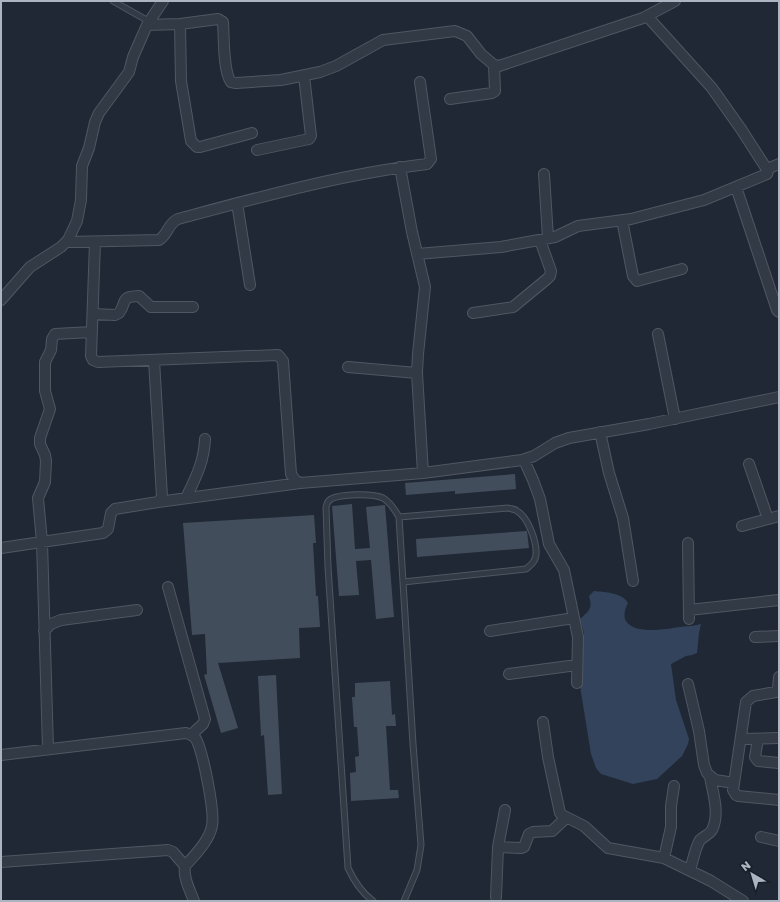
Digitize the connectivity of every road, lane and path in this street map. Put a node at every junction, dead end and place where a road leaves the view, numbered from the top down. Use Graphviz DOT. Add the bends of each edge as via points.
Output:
graph roads {
  1 [pos="113,1"];
  2 [pos="163,1"];
  3 [pos="675,1"];
  4 [pos="647,16"];
  5 [pos="148,23"];
  6 [pos="180,24"];
  7 [pos="494,65"];
  8 [pos="304,76"];
  9 [pos="420,82"];
  10 [pos="450,99"];
  11 [pos="252,133"];
  12 [pos="257,150"];
  13 [pos="779,164"];
  14 [pos="400,167"];
  15 [pos="767,169"];
  16 [pos="544,174"];
  17 [pos="736,187"];
  18 [pos="237,203"];
  19 [pos="622,220"];
  20 [pos="544,239"];
  21 [pos="67,242"];
  22 [pos="95,242"];
  23 [pos="417,254"];
  24 [pos="682,269"];
  25 [pos="250,286"];
  26 [pos="1,300"];
  27 [pos="193,307"];
  28 [pos="779,312"];
  29 [pos="93,314"];
  30 [pos="474,314"];
  31 [pos="92,332"];
  32 [pos="658,334"];
  33 [pos="154,360"];
  34 [pos="348,367"];
  35 [pos="417,373"];
  36 [pos="779,397"];
  37 [pos="675,419"];
  38 [pos="600,432"];
  39 [pos="205,439"];
  40 [pos="524,460"];
  41 [pos="749,464"];
  42 [pos="423,473"];
  43 [pos="300,483"];
  44 [pos="186,498"];
  45 [pos="158,502"];
  46 [pos="779,516"];
  47 [pos="399,517"];
  48 [pos="768,519"];
  49 [pos="742,526"];
  50 [pos="42,542"];
  51 [pos="688,544"];
  52 [pos="1,548"];
  53 [pos="633,581"];
  54 [pos="403,582"];
  55 [pos="168,587"];
  56 [pos="779,600"];
  57 [pos="137,610"];
  58 [pos="574,618"];
  59 [pos="44,631"];
  60 [pos="490,631"];
  61 [pos="755,636"];
  62 [pos="779,636"];
  63 [pos="577,664"];
  64 [pos="510,674"];
  65 [pos="779,677"];
  66 [pos="577,683"];
  67 [pos="688,684"];
  68 [pos="543,722"];
  69 [pos="191,735"];
  70 [pos="779,738"];
  71 [pos="741,739"];
  72 [pos="758,739"];
  73 [pos="48,749"];
  74 [pos="1,755"];
  75 [pos="779,763"];
  76 [pos="710,777"];
  77 [pos="734,783"];
  78 [pos="674,786"];
  79 [pos="779,800"];
  80 [pos="505,810"];
  81 [pos="566,818"];
  82 [pos="761,837"];
  83 [pos="779,841"];
  84 [pos="498,847"];
  85 [pos="664,858"];
  86 [pos="1,862"];
  87 [pos="185,866"];
  88 [pos="690,870"];
  89 [pos="496,897"];
  90 [pos="194,901"];
  91 [pos="373,901"];
  92 [pos="404,901"];
  93 [pos="743,901"];
  1 -- 5 [label="lane"];
  2 -- 5 [label="street"];
  3 -- 4 [label="street"];
  4 -- 7 [label="street" via="500,66"];
  4 -- 15 [label="street" via="712,88"];
  5 -- 6 [label="street"];
  5 -- 21 [label="street" via="129,72 95,122 82,166 81,200"];
  6 -- 8 [label="street" via="218,19 223,22 224,50 231,82 281,80"];
  6 -- 11 [label="street" via="181,81 191,141 200,147"];
  7 -- 8 [label="street" via="481,54 467,36 455,31 383,40 336,66"];
  7 -- 10 [label="street" via="495,91"];
  8 -- 12 [label="street" via="311,136 309,139"];
  9 -- 14 [label="street" via="431,159 427,164"];
  13 -- 15 [label="street"];
  14 -- 18 [label="street"];
  14 -- 23 [label="street"];
  15 -- 17 [label="street" via="767,174"];
  16 -- 20 [label="street"];
  17 -- 19 [label="street" via="704,200"];
  17 -- 28 [label="street"];
  18 -- 22 [label="street" via="175,220 164,237 159,240"];
  18 -- 25 [label="street"];
  19 -- 20 [label="street" via="578,226"];
  19 -- 24 [label="street" via="633,276 637,281"];
  20 -- 23 [label="street" via="501,247"];
  20 -- 30 [label="street" via="550,276 513,307"];
  21 -- 22 [label="street"];
  21 -- 26 [label="street" via="30,267"];
  22 -- 29 [label="street"];
  23 -- 35 [label="street" via="425,287"];
  27 -- 29 [label="street" via="151,307 138,296 125,299 119,314"];
  29 -- 31 [label="street"];
  31 -- 33 [label="street" via="91,356 95,362"];
  31 -- 50 [label="street" via="54,334 51,350 45,362 45,391 50,409 40,441 46,461 45,482 38,498"];
  32 -- 37 [label="street"];
  33 -- 43 [label="street" via="274,354 281,357 291,474"];
  33 -- 45 [label="street" via="162,497"];
  34 -- 35 [label="street"];
  35 -- 42 [label="street"];
  36 -- 37 [label="street"];
  37 -- 38 [label="street"];
  38 -- 40 [label="street" via="562,440"];
  38 -- 53 [label="street" via="623,518"];
  39 -- 44 [label="street" via="202,462"];
  40 -- 42 [label="street"];
  40 -- 58 [label="street" via="540,499 549,544 564,570"];
  41 -- 48 [label="street"];
  42 -- 43 [label="street"];
  43 -- 44 [label="street"];
  44 -- 45 [label="street"];
  45 -- 50 [label="street" via="115,509 111,514 108,529 103,533"];
  46 -- 48 [label="street"];
  47 -- 54 [label="lane"];
  47 -- 54 [label="lane" via="508,508 517,510 530,526 536,555 526,569"];
  47 -- 91 [label="lane" via="392,505 372,495 339,497 328,502 326,507 348,868 353,880"];
  48 -- 49 [label="street"];
  50 -- 52 [label="street"];
  50 -- 59 [label="street"];
  51 -- 56 [label="street" via="689,615"];
  54 -- 92 [label="lane" via="421,845 417,870"];
  55 -- 69 [label="street" via="205,719"];
  57 -- 59 [label="street" via="61,620 51,624"];
  58 -- 60 [label="street"];
  58 -- 63 [label="street" via="578,637"];
  59 -- 73 [label="street"];
  61 -- 62 [label="street"];
  63 -- 64 [label="street"];
  63 -- 66 [label="street"];
  65 -- 71 [label="street" via="776,692 748,699"];
  67 -- 76 [label="street" via="704,765"];
  68 -- 81 [label="street" via="560,813"];
  69 -- 73 [label="street" via="186,733"];
  69 -- 87 [label="street" via="198,743 213,814 210,834"];
  70 -- 72 [label="street"];
  71 -- 72 [label="street"];
  71 -- 77 [label="street"];
  72 -- 75 [label="street" via="758,761"];
  73 -- 74 [label="street"];
  76 -- 77 [label="street"];
  76 -- 88 [label="street" via="715,801 715,819 710,833 698,843"];
  77 -- 79 [label="street" via="733,790 738,796"];
  78 -- 85 [label="street"];
  80 -- 84 [label="street"];
  81 -- 84 [label="street" via="552,831 529,834 524,847"];
  81 -- 85 [label="street" via="584,826 608,848"];
  82 -- 83 [label="street"];
  84 -- 89 [label="street"];
  85 -- 88 [label="street"];
  86 -- 87 [label="street" via="168,850"];
  87 -- 90 [label="street" via="184,875"];
  88 -- 93 [label="street"];
}
